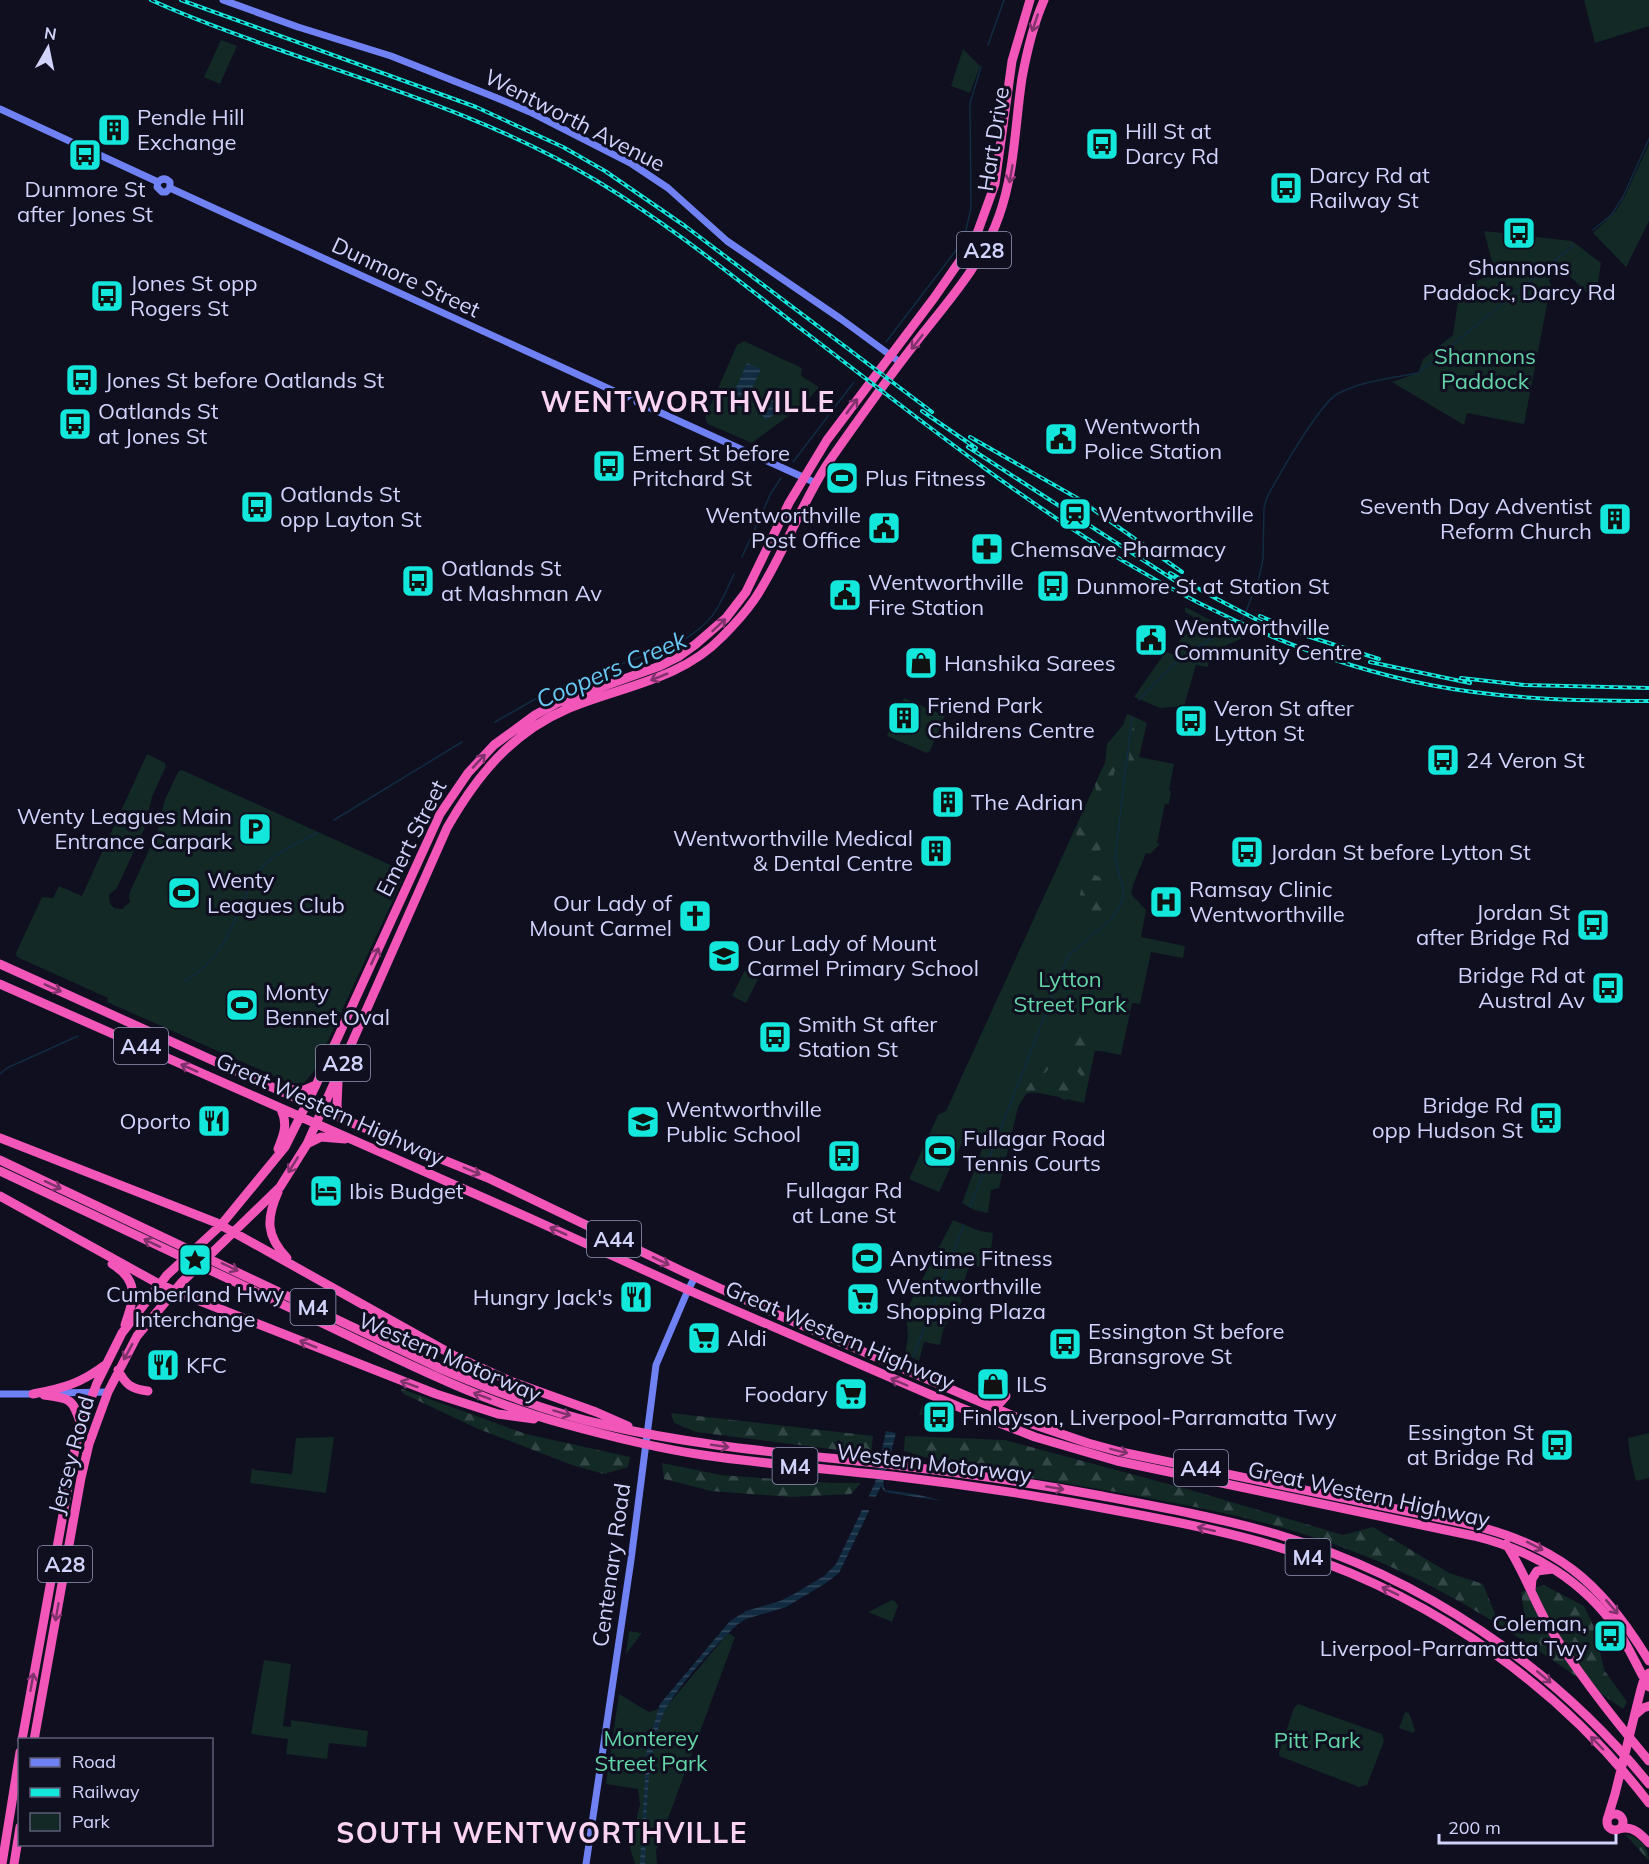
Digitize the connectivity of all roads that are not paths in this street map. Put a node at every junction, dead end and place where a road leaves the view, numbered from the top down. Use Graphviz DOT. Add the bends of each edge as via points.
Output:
graph roads {
  1 [pos="224,0"];
  2 [pos="1030,0"];
  3 [pos="1044,0"];
  4 [pos="0,109"];
  5 [pos="890,355"];
  6 [pos="901,363"];
  7 [pos="804,477"];
  8 [pos="816,483"];
  9 [pos="0,964"];
  10 [pos="0,984"];
  11 [pos="338,1076"];
  12 [pos="261,1083"];
  13 [pos="316,1085"];
  14 [pos="308,1103"];
  15 [pos="281,1109"];
  16 [pos="322,1110"];
  17 [pos="301,1117"];
  18 [pos="340,1118"];
  19 [pos="316,1124"];
  20 [pos="0,1138"];
  21 [pos="354,1140"];
  22 [pos="307,1144"];
  23 [pos="0,1160"];
  24 [pos="272,1164"];
  25 [pos="0,1172"];
  26 [pos="280,1187"];
  27 [pos="0,1196"];
  28 [pos="0,1202"];
  29 [pos="221,1225"];
  30 [pos="235,1233"];
  31 [pos="311,1275"];
  32 [pos="695,1277"];
  33 [pos="159,1284"];
  34 [pos="687,1290"];
  35 [pos="174,1291"];
  36 [pos="122,1333"];
  37 [pos="105,1365"];
  38 [pos="118,1370"];
  39 [pos="148,1391"];
  40 [pos="94,1392"];
  41 [pos="108,1392"];
  42 [pos="0,1394"];
  43 [pos="33,1394"];
  44 [pos="1006,1396"];
  45 [pos="986,1405"];
  46 [pos="557,1422"];
  47 [pos="81,1425"];
  48 [pos="637,1430"];
  49 [pos="1464,1523"];
  50 [pos="1508,1546"];
  51 [pos="1553,1569"];
  52 [pos="1531,1592"];
  53 [pos="1649,1661"];
  54 [pos="1647,1680"];
  55 [pos="1649,1706"];
  56 [pos="1635,1716"];
  57 [pos="22,1738"];
  58 [pos="34,1738"];
  59 [pos="1649,1761"];
  60 [pos="18,1764"];
  61 [pos="1649,1784"];
  62 [pos="1615,1794"];
  63 [pos="1649,1803"];
  64 [pos="1621,1816"];
  65 [pos="1607,1820"];
  66 [pos="1619,1829"];
  67 [pos="18,1839"];
  68 [pos="1649,1843"];
  69 [pos="2,1864"];
  70 [pos="14,1864"];
  71 [pos="586,1864"];
  1 -- 5 [label="main road, Wentworth Avenue" via="391,56 487,94 632,164 668,188 727,241"];
  2 -- 5 [label="highway, Hart Drive / A28" via="1012,61 995,184 987,211 965,256"];
  3 -- 6 [label="highway, Hart Drive / A28, one-way" via="1028,47 1010,177 995,226 980,258"];
  4 -- 7 [label="main road, Dunmore Street" via="158,182 162,192 170,188 627,397 635,394 637,402"];
  5 -- 6 [label="main road, Wentworth Avenue"];
  7 -- 5 [label="highway, A28, one-way"];
  6 -- 8 [label="highway, A28"];
  7 -- 8 [label="main road"];
  13 -- 7 [label="highway, Emert Street / A28, one-way" via="440,814 468,773 494,745 535,715 660,666 712,632 746,592"];
  8 -- 11 [label="highway, Emert Street / A28, one-way" via="753,602 720,640 664,675 545,720 507,748 472,786 447,828"];
  9 -- 12 [label="highway, Great Western Highway / A44, one-way"];
  15 -- 10 [label="highway, Great Western Highway / A44, one-way"];
  11 -- 16 [label="highway, Emert Street / A28"];
  11 -- 18 [label="highway"];
  12 -- 13 [label="highway" via="302,1091"];
  12 -- 14 [label="highway, Great Western Highway / A44"];
  13 -- 14 [label="highway, Emert Street / A28"];
  14 -- 16 [label="highway, Great Western Highway / A44"];
  14 -- 17 [label="highway, Emert Street / A28"];
  15 -- 17 [label="highway, Great Western Highway / A44"];
  15 -- 24 [label="highway" via="286,1131"];
  16 -- 18 [label="highway, Great Western Highway / A44"];
  16 -- 19 [label="highway, Jersey Road / A28"];
  17 -- 19 [label="highway, Great Western Highway / A44"];
  17 -- 24 [label="highway, Jersey Road / A28"];
  18 -- 32 [label="highway, Great Western Highway / A44, one-way" via="533,1198"];
  19 -- 21 [label="highway, Great Western Highway / A44"];
  19 -- 22 [label="highway, Jersey Road / A28"];
  20 -- 29 [label="highway"];
  21 -- 22 [label="highway" via="321,1137"];
  34 -- 21 [label="highway, Great Western Highway / A44, one-way"];
  22 -- 26 [label="highway, Jersey Road / A28, one-way"];
  23 -- 48 [label="highway, Western Motorway / M4, one-way" via="437,1367 536,1405"];
  24 -- 29 [label="highway, Jersey Road / A28"];
  46 -- 25 [label="highway, Western Motorway / M4, one-way" via="427,1373"];
  26 -- 30 [label="highway, Jersey Road / A28"];
  26 -- 31 [label="highway" via="270,1208 271,1234 277,1248"];
  27 -- 33 [label="highway"];
  28 -- 36 [label="highway" via="123,1272 133,1296"];
  29 -- 30 [label="highway"];
  29 -- 33 [label="highway, Jersey Road / A28"];
  30 -- 31 [label="highway"];
  30 -- 35 [label="highway, Jersey Road / A28"];
  31 -- 48 [label="highway" via="453,1355"];
  32 -- 34 [label="main road, Centenary Road"];
  32 -- 45 [label="highway, Great Western Highway / A44"];
  33 -- 35 [label="highway"];
  33 -- 36 [label="highway, Jersey Road / A28"];
  50 -- 34 [label="highway, Great Western Highway / A44, one-way" via="1050,1443"];
  34 -- 71 [label="main road, Centenary Road" via="656,1365"];
  35 -- 38 [label="highway, Jersey Road / A28, one-way" via="137,1336"];
  46 -- 35 [label="highway, one-way" via="483,1410"];
  36 -- 37 [label="highway, Jersey Road / A28"];
  37 -- 40 [label="highway, Jersey Road / A28"];
  37 -- 43 [label="highway" via="77,1383"];
  38 -- 39 [label="highway" via="127,1385"];
  38 -- 41 [label="highway, Jersey Road / A28"];
  40 -- 41 [label="main road"];
  40 -- 43 [label="main road"];
  40 -- 47 [label="highway, Jersey Road / A28"];
  41 -- 58 [label="highway, Jersey Road / A28, one-way" via="81,1478"];
  42 -- 43 [label="main road"];
  43 -- 47 [label="highway" via="71,1401"];
  44 -- 45 [label="highway" via="999,1404"];
  45 -- 49 [label="highway, Great Western Highway / A44, one-way" via="1120,1452"];
  63 -- 46 [label="highway, Western Motorway / M4, one-way" via="1580,1725 1477,1641 1355,1575 1266,1543 1048,1498 660,1447"];
  57 -- 47 [label="highway, Jersey Road / A28, one-way"];
  48 -- 61 [label="highway, Western Motorway / M4, one-way" via="737,1448 1035,1484 1276,1534 1353,1562 1475,1627 1577,1707"];
  49 -- 50 [label="highway" via="1495,1535"];
  49 -- 53 [label="highway, Great Western Highway / A44, one-way" via="1528,1542 1573,1569 1612,1607"];
  50 -- 51 [label="highway, Great Western Highway / A44"];
  50 -- 52 [label="highway"];
  51 -- 52 [label="highway" via="1534,1574"];
  51 -- 54 [label="highway, Great Western Highway / A44" via="1589,1596 1610,1620"];
  52 -- 59 [label="highway" via="1580,1676"];
  54 -- 56 [label="highway"];
  55 -- 56 [label="highway"];
  56 -- 62 [label="highway"];
  60 -- 69 [label="highway"];
  62 -- 64 [label="highway"];
  62 -- 65 [label="highway"];
  64 -- 65 [label="highway" via="1612,1814"];
  64 -- 66 [label="highway" via="1623,1824"];
  65 -- 66 [label="highway" via="1611,1829"];
  66 -- 68 [label="highway" via="1635,1830"];
  67 -- 70 [label="highway"];
}
